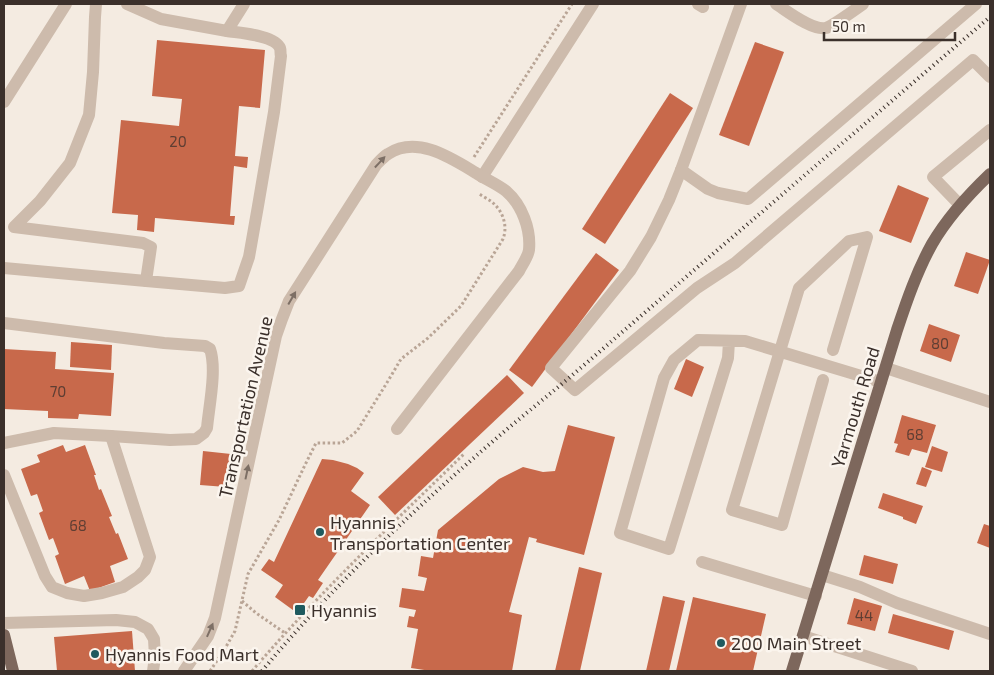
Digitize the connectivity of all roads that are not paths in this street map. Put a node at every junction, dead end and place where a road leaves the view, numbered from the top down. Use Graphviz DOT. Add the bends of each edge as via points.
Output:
graph roads {
  1 [pos="66,4"];
  2 [pos="96,4"];
  3 [pos="127,4"];
  4 [pos="244,4"];
  5 [pos="593,4"];
  6 [pos="740,4"];
  7 [pos="776,4"];
  8 [pos="863,4"];
  9 [pos="976,4"];
  10 [pos="227,31"];
  11 [pos="990,78"];
  12 [pos="4,102"];
  13 [pos="990,130"];
  14 [pos="681,170"];
  15 [pos="990,174"];
  16 [pos="482,178"];
  17 [pos="960,204"];
  18 [pos="9,227"];
  19 [pos="4,268"];
  20 [pos="146,281"];
  21 [pos="4,323"];
  22 [pos="729,340"];
  23 [pos="833,350"];
  24 [pos="779,351"];
  25 [pos="886,368"];
  26 [pos="823,380"];
  27 [pos="881,382"];
  28 [pos="990,402"];
  29 [pos="397,429"];
  30 [pos="111,436"];
  31 [pos="4,442"];
  32 [pos="4,475"];
  33 [pos="702,562"];
  34 [pos="822,575"];
  35 [pos="816,596"];
  36 [pos="4,623"];
  37 [pos="990,634"];
  38 [pos="4,635"];
  39 [pos="803,636"];
  40 [pos="13,671"];
  41 [pos="153,671"];
  42 [pos="184,671"];
  43 [pos="792,671"];
  44 [pos="912,671"];
  1 -- 12 [label="street"];
  2 -- 18 [label="street" via="89,115 70,163 40,201"];
  3 -- 10 [label="street" via="161,19"];
  4 -- 10 [label="street"];
  5 -- 16 [label="street"];
  6 -- 14 [label="street"];
  7 -- 8 [label="street" via="810,25 827,28"];
  9 -- 14 [label="street" via="748,199 708,189"];
  10 -- 20 [label="street" via="265,37 280,47 281,56 249,257 239,286 225,288"];
  11 -- 14 [label="street" via="973,60 735,263 697,288 576,390 551,368 630,271 651,237"];
  13 -- 17 [label="street" via="933,177"];
  15 -- 17 [label="main road, Yarmouth Road"];
  16 -- 29 [label="street, Transportation Avenue" via="506,192 521,210 529,233 529,252 519,271"];
  42 -- 16 [label="street, Transportation Avenue, one-way" via="208,636 215,618 276,336 290,301 376,165 388,154 402,148 419,147 435,151"];
  17 -- 25 [label="main road, Yarmouth Road" via="921,265"];
  18 -- 20 [label="street" via="143,243 151,247"];
  19 -- 20 [label="street"];
  21 -- 30 [label="street" via="210,349 213,368 204,433 196,439 170,440"];
  22 -- 22 [label="street" via="728,358 669,549 620,533 664,378 674,360 698,340"];
  22 -- 24 [label="street"];
  23 -- 24 [label="street" via="867,237 849,241 798,288"];
  24 -- 26 [label="street" via="732,510 782,525"];
  24 -- 27 [label="street"];
  25 -- 27 [label="main road, Yarmouth Road"];
  25 -- 28 [label="street"];
  27 -- 34 [label="main road, Yarmouth Road"];
  30 -- 31 [label="street" via="54,434"];
  30 -- 32 [label="street" via="150,557 145,570 123,587 84,596 52,587"];
  33 -- 35 [label="street"];
  34 -- 35 [label="main road, Yarmouth Road"];
  34 -- 37 [label="street"];
  35 -- 39 [label="main road, Yarmouth Road"];
  36 -- 41 [label="street" via="134,622 148,629 154,639"];
  38 -- 40 [label="main road"];
  39 -- 43 [label="main road, Yarmouth Road"];
  39 -- 44 [label="street"];
}
